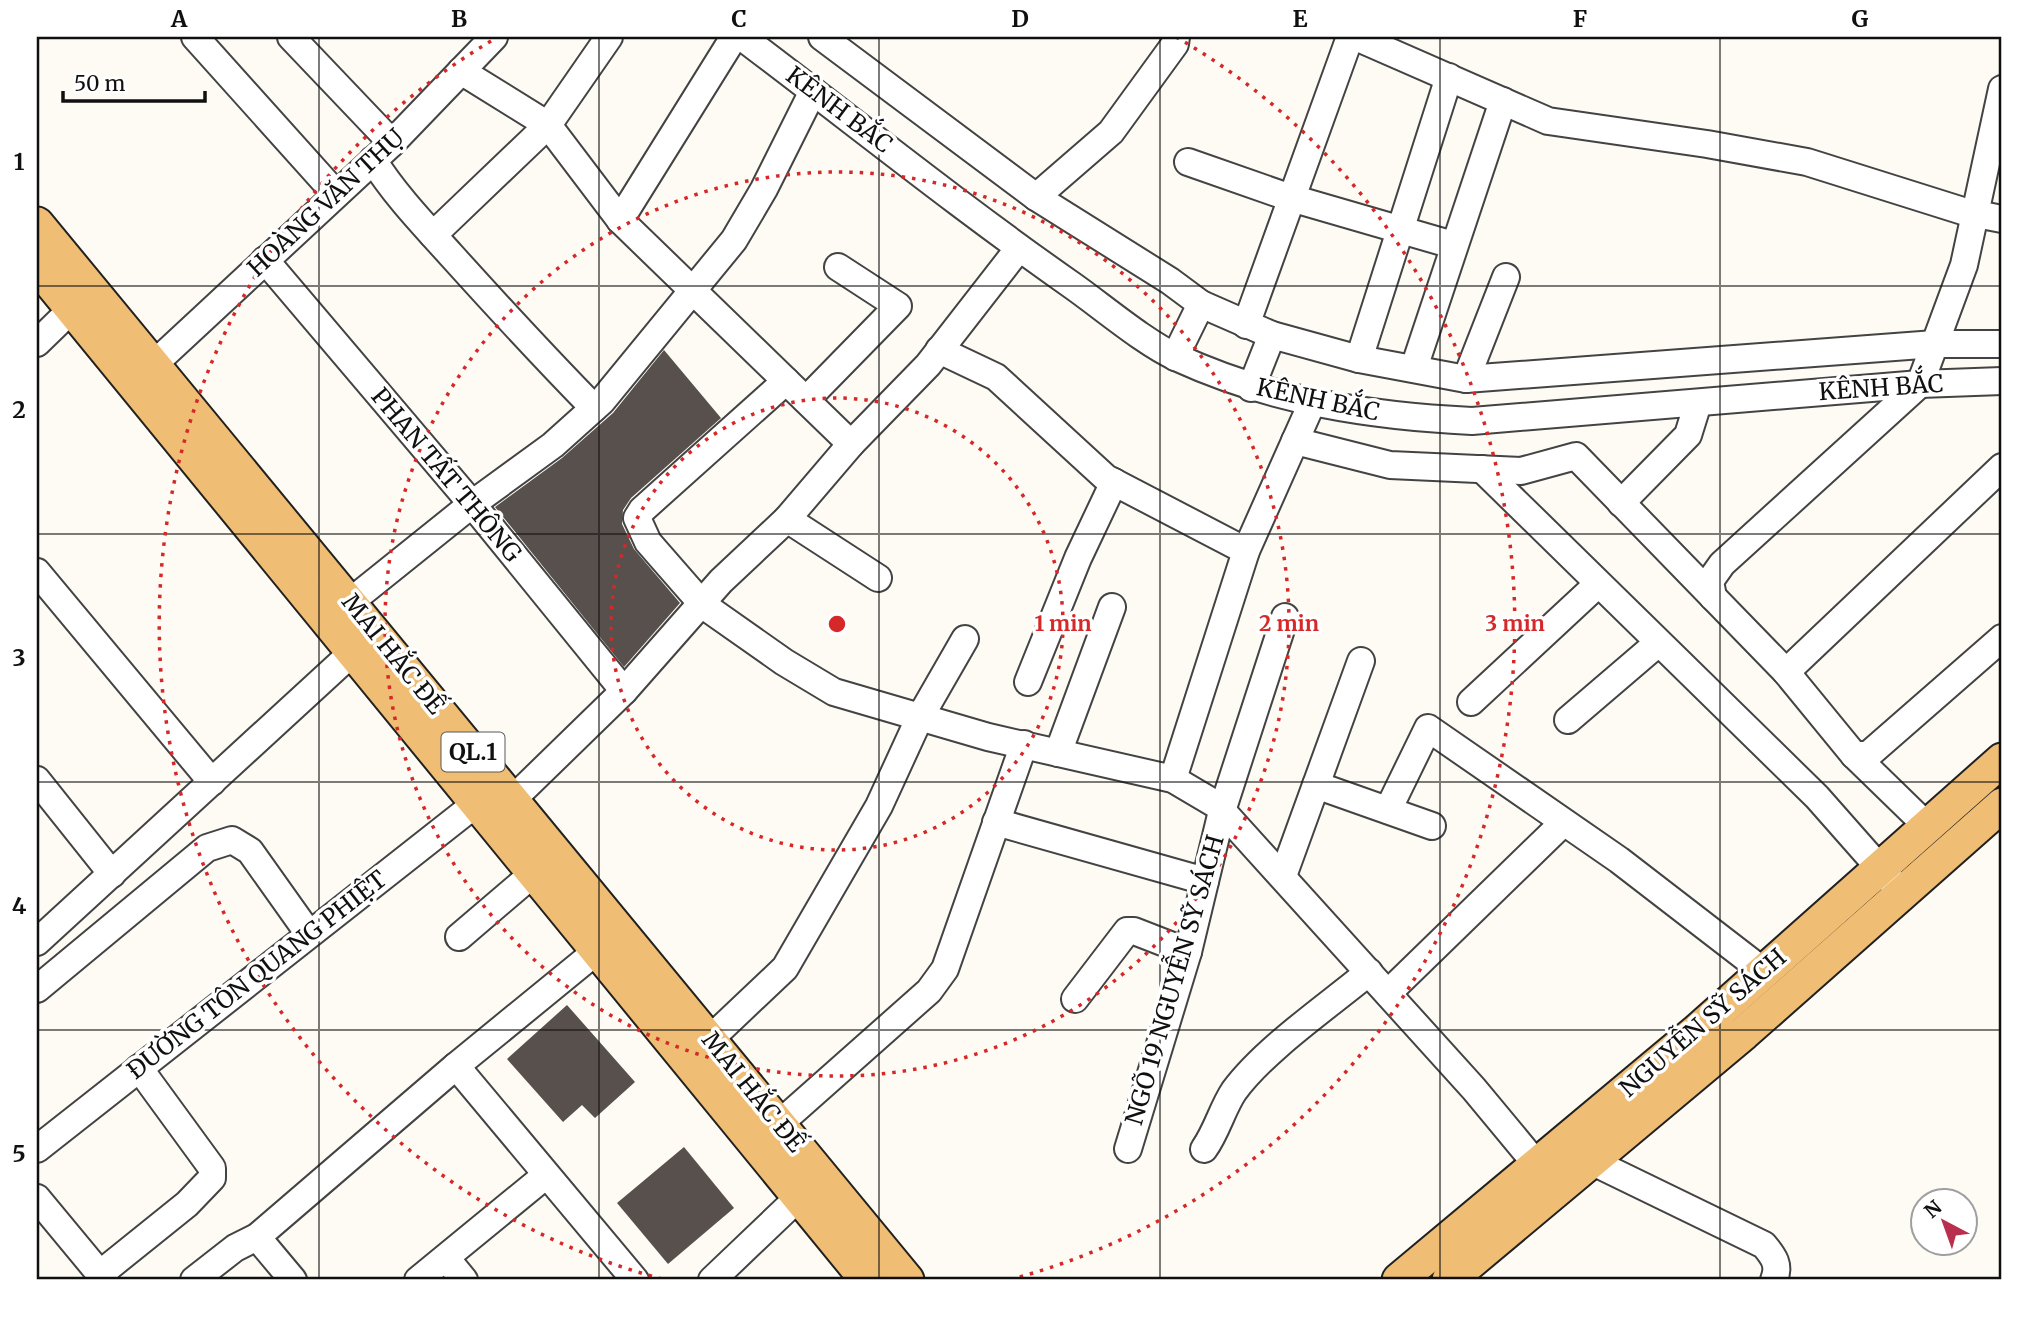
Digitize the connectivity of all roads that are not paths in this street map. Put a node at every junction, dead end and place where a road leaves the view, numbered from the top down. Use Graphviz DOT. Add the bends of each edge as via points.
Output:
graph roads {
  1 [pos="291,37"];
  2 [pos="494,37"];
  3 [pos="610,37"];
  4 [pos="734,37"];
  5 [pos="742,37"];
  6 [pos="1176,37"];
  7 [pos="1350,37"];
  8 [pos="1356,37"];
  9 [pos="201,39"];
  10 [pos="830,39"];
  11 [pos="461,71"];
  12 [pos="1450,77"];
  13 [pos="2002,89"];
  14 [pos="813,90"];
  15 [pos="1503,101"];
  16 [pos="548,125"];
  17 [pos="383,151"];
  18 [pos="1188,162"];
  19 [pos="336,194"];
  20 [pos="1036,197"];
  21 [pos="1291,198"];
  22 [pos="1990,217"];
  23 [pos="620,220"];
  24 [pos="37,224"];
  25 [pos="1399,231"];
  26 [pos="433,235"];
  27 [pos="1452,245"];
  28 [pos="1019,248"];
  29 [pos="265,260"];
  30 [pos="37,266"];
  31 [pos="838,267"];
  32 [pos="1506,277"];
  33 [pos="693,291"];
  34 [pos="1201,304"];
  35 [pos="72,309"];
  36 [pos="1246,325"];
  37 [pos="1272,335"];
  38 [pos="37,343"];
  39 [pos="1935,344"];
  40 [pos="2002,344"];
  41 [pos="939,350"];
  42 [pos="1175,357"];
  43 [pos="1359,359"];
  44 [pos="154,363"];
  45 [pos="1414,368"];
  46 [pos="1466,379"];
  47 [pos="786,381"];
  48 [pos="2002,382"];
  49 [pos="1920,384"];
  50 [pos="1251,388"];
  51 [pos="806,400"];
  52 [pos="1698,402"];
  53 [pos="1312,404"];
  54 [pos="594,408"];
  55 [pos="1295,441"];
  56 [pos="851,444"];
  57 [pos="2002,467"];
  58 [pos="1482,469"];
  59 [pos="1114,482"];
  60 [pos="1621,503"];
  61 [pos="472,504"];
  62 [pos="787,519"];
  63 [pos="268,524"];
  64 [pos="1246,551"];
  65 [pos="37,572"];
  66 [pos="878,578"];
  67 [pos="1598,584"];
  68 [pos="1713,597"];
  69 [pos="350,602"];
  70 [pos="703,605"];
  71 [pos="1112,607"];
  72 [pos="1284,617"];
  73 [pos="2002,638"];
  74 [pos="965,639"];
  75 [pos="1658,643"];
  76 [pos="354,651"];
  77 [pos="1361,661"];
  78 [pos="1786,672"];
  79 [pos="1028,682"];
  80 [pos="624,691"];
  81 [pos="1471,702"];
  82 [pos="919,719"];
  83 [pos="1568,720"];
  84 [pos="1024,744"];
  85 [pos="1058,753"];
  86 [pos="1854,755"];
  87 [pos="2002,760"];
  88 [pos="1173,779"];
  89 [pos="37,780"];
  90 [pos="212,782"];
  91 [pos="1316,785"];
  92 [pos="512,800"];
  93 [pos="478,802"];
  94 [pos="2002,805"];
  95 [pos="1388,810"];
  96 [pos="1222,811"];
  97 [pos="996,822"];
  98 [pos="1563,823"];
  99 [pos="1926,825"];
  100 [pos="1433,826"];
  101 [pos="1880,867"];
  102 [pos="534,872"];
  103 [pos="112,874"];
  104 [pos="1283,876"];
  105 [pos="1205,881"];
  106 [pos="1903,894"];
  107 [pos="309,934"];
  108 [pos="459,937"];
  109 [pos="37,942"];
  110 [pos="598,950"];
  111 [pos="1188,952"];
  112 [pos="1763,971"];
  113 [pos="1369,972"];
  114 [pos="37,989"];
  115 [pos="1388,993"];
  116 [pos="1075,999"];
  117 [pos="709,1040"];
  118 [pos="1706,1044"];
  119 [pos="456,1066"];
  120 [pos="139,1068"];
  121 [pos="779,1124"];
  122 [pos="37,1149"];
  123 [pos="1128,1149"];
  124 [pos="1204,1149"];
  125 [pos="1591,1161"];
  126 [pos="1537,1165"];
  127 [pos="545,1176"];
  128 [pos="799,1197"];
  129 [pos="37,1198"];
  130 [pos="1480,1234"];
  131 [pos="257,1237"];
  132 [pos="446,1258"];
  133 [pos="102,1277"];
  134 [pos="194,1280"];
  135 [pos="293,1280"];
  136 [pos="418,1280"];
  137 [pos="464,1280"];
  138 [pos="635,1280"];
  139 [pos="712,1280"];
  140 [pos="867,1280"];
  141 [pos="907,1280"];
  142 [pos="1399,1280"];
  143 [pos="1449,1280"];
  144 [pos="1774,1280"];
  1 -- 17 [label="street"];
  2 -- 11 [label="street, HOÀNG VĂN THỤ"];
  3 -- 16 [label="street"];
  4 -- 23 [label="street"];
  5 -- 14 [label="street, KÊNH BẮC"];
  6 -- 20 [label="street" via="1111,132"];
  7 -- 21 [label="street"];
  8 -- 12 [label="street"];
  9 -- 19 [label="street"];
  10 -- 20 [label="street, KÊNH BẮC"];
  11 -- 16 [label="street"];
  11 -- 17 [label="street, HOÀNG VĂN THỤ"];
  12 -- 15 [label="street"];
  12 -- 25 [label="street"];
  13 -- 22 [label="street"];
  14 -- 28 [label="street, KÊNH BẮC"];
  14 -- 33 [label="street" via="734,240"];
  15 -- 22 [label="street" via="1548,121 1807,162"];
  15 -- 27 [label="street"];
  16 -- 23 [label="street"];
  16 -- 26 [label="street"];
  17 -- 19 [label="street, HOÀNG VĂN THỤ"];
  17 -- 26 [label="street" via="389,185"];
  18 -- 21 [label="street"];
  19 -- 29 [label="street, HOÀNG VĂN THỤ"];
  20 -- 34 [label="street, KÊNH BẮC"];
  21 -- 25 [label="street"];
  21 -- 36 [label="street"];
  22 -- 39 [label="street" via="1964,265"];
  23 -- 33 [label="street"];
  24 -- 44 [label="main road, MAI HẮC ĐẾ / QL.1"];
  25 -- 27 [label="street"];
  25 -- 43 [label="street"];
  26 -- 54 [label="street"];
  27 -- 45 [label="street"];
  28 -- 41 [label="street"];
  28 -- 42 [label="street, KÊNH BẮC"];
  29 -- 44 [label="street, HOÀNG VĂN THỤ"];
  29 -- 61 [label="street, PHAN TẤT THÔNG"];
  30 -- 35 [label="main road, MAI HẮC ĐẾ / QL.1"];
  31 -- 51 [label="street" via="898,306"];
  32 -- 46 [label="street"];
  33 -- 47 [label="street"];
  33 -- 54 [label="street"];
  34 -- 36 [label="street, KÊNH BẮC"];
  34 -- 42 [label="street"];
  35 -- 38 [label="street"];
  35 -- 63 [label="main road, MAI HẮC ĐẾ / QL.1"];
  36 -- 37 [label="street, KÊNH BẮC"];
  37 -- 43 [label="street, KÊNH BẮC"];
  37 -- 50 [label="street"];
  39 -- 40 [label="street, KÊNH BẮC"];
  39 -- 46 [label="street, KÊNH BẮC"];
  39 -- 49 [label="street"];
  41 -- 56 [label="street"];
  41 -- 59 [label="street" via="996,377"];
  42 -- 50 [label="street, KÊNH BẮC"];
  43 -- 45 [label="street, KÊNH BẮC"];
  44 -- 63 [label="main road, MAI HẮC ĐẾ / QL.1"];
  45 -- 46 [label="street, KÊNH BẮC"];
  47 -- 51 [label="street"];
  47 -- 70 [label="street" via="637,518 648,542"];
  48 -- 49 [label="street, KÊNH BẮC"];
  49 -- 52 [label="street, KÊNH BẮC"];
  49 -- 68 [label="street" via="1722,564 1710,581"];
  50 -- 53 [label="street, KÊNH BẮC"];
  51 -- 56 [label="street"];
  52 -- 53 [label="street, KÊNH BẮC" via="1472,421 1410,418"];
  52 -- 60 [label="street" via="1688,435"];
  53 -- 55 [label="street"];
  54 -- 61 [label="street" via="553,445"];
  55 -- 58 [label="street" via="1390,465"];
  55 -- 64 [label="street"];
  56 -- 62 [label="street"];
  57 -- 78 [label="street"];
  58 -- 60 [label="street" via="1521,471 1576,456"];
  58 -- 67 [label="street"];
  59 -- 64 [label="street"];
  59 -- 79 [label="street"];
  60 -- 68 [label="street"];
  61 -- 69 [label="street"];
  61 -- 80 [label="street, PHAN TẤT THÔNG"];
  62 -- 66 [label="street"];
  62 -- 70 [label="street" via="721,581"];
  63 -- 69 [label="main road, MAI HẮC ĐẾ / QL.1"];
  63 -- 76 [label="main road, MAI HẮC ĐẾ / QL.1"];
  64 -- 88 [label="street"];
  65 -- 90 [label="street"];
  67 -- 75 [label="street"];
  67 -- 81 [label="street"];
  68 -- 78 [label="street"];
  69 -- 92 [label="main road, MAI HẮC ĐẾ / QL.1"];
  70 -- 80 [label="street"];
  70 -- 82 [label="street" via="834,692"];
  71 -- 85 [label="street"];
  72 -- 96 [label="street, NGÕ 19 NGUYỄN SỸ SÁCH"];
  73 -- 86 [label="street" via="1868,755"];
  74 -- 82 [label="street"];
  75 -- 83 [label="street"];
  75 -- 101 [label="street" via="1817,797"];
  76 -- 90 [label="street"];
  76 -- 93 [label="main road, MAI HẮC ĐẾ / QL.1"];
  77 -- 91 [label="street"];
  78 -- 86 [label="street"];
  80 -- 92 [label="street"];
  82 -- 84 [label="street"];
  82 -- 117 [label="street" via="879,806 785,968"];
  84 -- 85 [label="street"];
  84 -- 97 [label="street"];
  85 -- 88 [label="street"];
  86 -- 99 [label="street"];
  87 -- 99 [label="main road, NGUYỄN SỸ SÁCH"];
  88 -- 96 [label="street"];
  89 -- 103 [label="street"];
  90 -- 103 [label="street"];
  91 -- 95 [label="street"];
  91 -- 104 [label="street"];
  92 -- 117 [label="main road, MAI HẮC ĐẾ / QL.1"];
  93 -- 102 [label="main road, MAI HẮC ĐẾ / QL.1"];
  93 -- 107 [label="street, ĐƯỜNG TÔN QUANG PHIỆT"];
  94 -- 106 [label="main road, NGUYỄN SỸ SÁCH"];
  95 -- 98 [label="street" via="1428,729"];
  95 -- 100 [label="street"];
  96 -- 104 [label="street"];
  96 -- 105 [label="street, NGÕ 19 NGUYỄN SỸ SÁCH"];
  97 -- 105 [label="street"];
  97 -- 121 [label="street" via="945,969 929,991"];
  98 -- 112 [label="street" via="1619,860"];
  98 -- 115 [label="street"];
  99 -- 101 [label="main road, NGUYỄN SỸ SÁCH"];
  101 -- 106 [label="street"];
  101 -- 112 [label="main road, NGUYỄN SỸ SÁCH"];
  102 -- 108 [label="street"];
  102 -- 110 [label="main road, MAI HẮC ĐẾ / QL.1"];
  103 -- 109 [label="street"];
  104 -- 113 [label="street"];
  105 -- 111 [label="street, NGÕ 19 NGUYỄN SỸ SÁCH"];
  106 -- 118 [label="main road, NGUYỄN SỸ SÁCH"];
  107 -- 114 [label="street" via="250,851 232,839 207,848"];
  107 -- 120 [label="street, ĐƯỜNG TÔN QUANG PHIỆT"];
  110 -- 119 [label="street"];
  110 -- 128 [label="main road, MAI HẮC ĐẾ / QL.1"];
  111 -- 116 [label="street" via="1127,931"];
  111 -- 123 [label="street, NGÕ 19 NGUYỄN SỸ SÁCH"];
  112 -- 118 [label="main road, NGUYỄN SỸ SÁCH"];
  113 -- 115 [label="street"];
  113 -- 124 [label="street" via="1277,1049 1234,1092"];
  115 -- 126 [label="street"];
  117 -- 121 [label="main road, MAI HẮC ĐẾ / QL.1"];
  118 -- 125 [label="main road, NGUYỄN SỸ SÁCH"];
  118 -- 126 [label="main road, NGUYỄN SỸ SÁCH"];
  119 -- 127 [label="street"];
  119 -- 131 [label="street"];
  120 -- 122 [label="street, ĐƯỜNG TÔN QUANG PHIỆT"];
  120 -- 133 [label="street" via="212,1168 212,1178"];
  121 -- 141 [label="main road, MAI HẮC ĐẾ / QL.1"];
  125 -- 130 [label="main road, NGUYỄN SỸ SÁCH"];
  125 -- 144 [label="street" via="1764,1245 1778,1269"];
  126 -- 130 [label="main road, NGUYỄN SỸ SÁCH"];
  127 -- 132 [label="street"];
  127 -- 138 [label="street"];
  128 -- 139 [label="street"];
  128 -- 140 [label="main road, MAI HẮC ĐẾ / QL.1"];
  129 -- 133 [label="street"];
  130 -- 142 [label="main road, NGUYỄN SỸ SÁCH"];
  130 -- 143 [label="main road, NGUYỄN SỸ SÁCH"];
  131 -- 134 [label="street"];
  131 -- 135 [label="street"];
  132 -- 136 [label="street"];
  132 -- 137 [label="street"];
}
